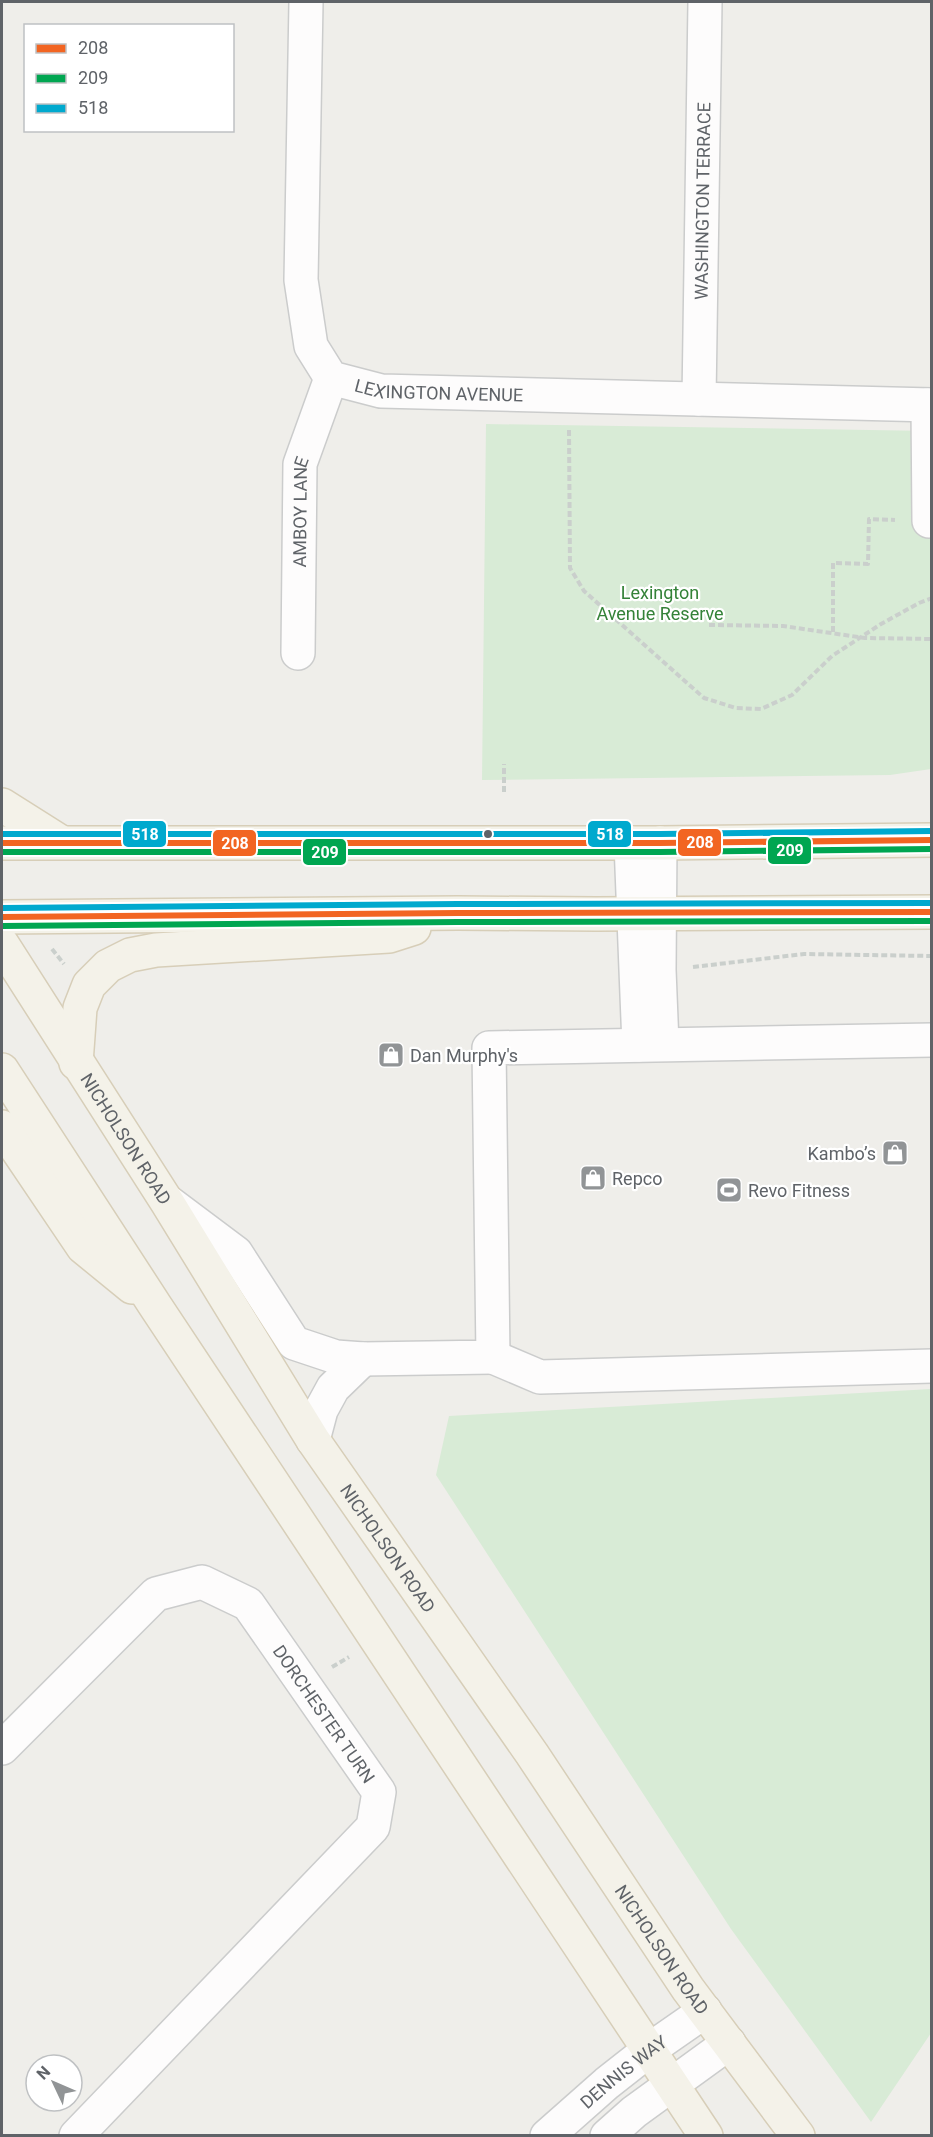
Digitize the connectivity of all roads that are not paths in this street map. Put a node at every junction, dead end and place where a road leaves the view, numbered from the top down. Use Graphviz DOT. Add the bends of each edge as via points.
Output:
graph roads {
  1 [pos="306,2"];
  2 [pos="705,2"];
  3 [pos="331,378"];
  4 [pos="699,399"];
  5 [pos="930,405"];
  6 [pos="929,521"];
  7 [pos="298,653"];
  8 [pos="2,806"];
  9 [pos="932,823"];
  10 [pos="932,840"];
  11 [pos="58,841"];
  12 [pos="887,841"];
  13 [pos="2,843"];
  14 [pos="646,843"];
  15 [pos="932,912"];
  16 [pos="458,913"];
  17 [pos="647,914"];
  18 [pos="2,917"];
  19 [pos="2,944"];
  20 [pos="932,1040"];
  21 [pos="650,1045"];
  22 [pos="76,1063"];
  23 [pos="2,1070"];
  24 [pos="2,1127"];
  25 [pos="167,1202"];
  26 [pos="156,1307"];
  27 [pos="493,1357"];
  28 [pos="363,1359"];
  29 [pos="932,1366"];
  30 [pos="313,1440"];
  31 [pos="2,1748"];
  32 [pos="705,2011"];
  33 [pos="729,2043"];
  34 [pos="649,2050"];
  35 [pos="673,2086"];
  36 [pos="76,2136"];
  37 [pos="547,2136"];
  38 [pos="608,2136"];
  39 [pos="706,2136"];
  40 [pos="798,2136"];
  1 -- 3 [label="street, LEXINGTON AVENUE" via="301,280 311,346"];
  2 -- 4 [label="street, WASHINGTON TERRACE"];
  3 -- 4 [label="street, LEXINGTON AVENUE" via="381,391"];
  3 -- 7 [label="street, AMBOY LANE" via="300,464"];
  4 -- 5 [label="street, LEXINGTON AVENUE"];
  5 -- 6 [label="street"];
  8 -- 11 [label="main road"];
  9 -- 12 [label="main road"];
  10 -- 12 [label="main road"];
  11 -- 13 [label="main road"];
  11 -- 14 [label="main road"];
  12 -- 14 [label="main road"];
  14 -- 17 [label="street"];
  15 -- 17 [label="main road"];
  16 -- 17 [label="main road"];
  16 -- 18 [label="main road"];
  16 -- 22 [label="main road" via="389,936 156,950 130,955 108,966 89,985 80,1008"];
  17 -- 21 [label="street"];
  19 -- 22 [label="main road, NICHOLSON ROAD"];
  20 -- 21 [label="street"];
  21 -- 27 [label="street" via="489,1048"];
  22 -- 25 [label="main road, NICHOLSON ROAD"];
  23 -- 26 [label="main road"];
  24 -- 26 [label="main road" via="83,1246"];
  25 -- 28 [label="street" via="236,1253 294,1343 336,1356"];
  25 -- 30 [label="main road, NICHOLSON ROAD"];
  26 -- 34 [label="main road"];
  27 -- 28 [label="street"];
  27 -- 29 [label="street" via="540,1377"];
  28 -- 30 [label="street" via="333,1388 321,1410"];
  30 -- 32 [label="main road, NICHOLSON ROAD"];
  31 -- 36 [label="street, DORCHESTER TURN" via="156,1594 202,1581 249,1604 379,1792 374,1827"];
  32 -- 33 [label="main road, NICHOLSON ROAD"];
  32 -- 34 [label="street, DENNIS WAY"];
  33 -- 35 [label="street"];
  33 -- 40 [label="main road, NICHOLSON ROAD"];
  34 -- 35 [label="main road"];
  34 -- 37 [label="street, DENNIS WAY"];
  35 -- 38 [label="street" via="634,2112"];
  35 -- 39 [label="main road"];
}
